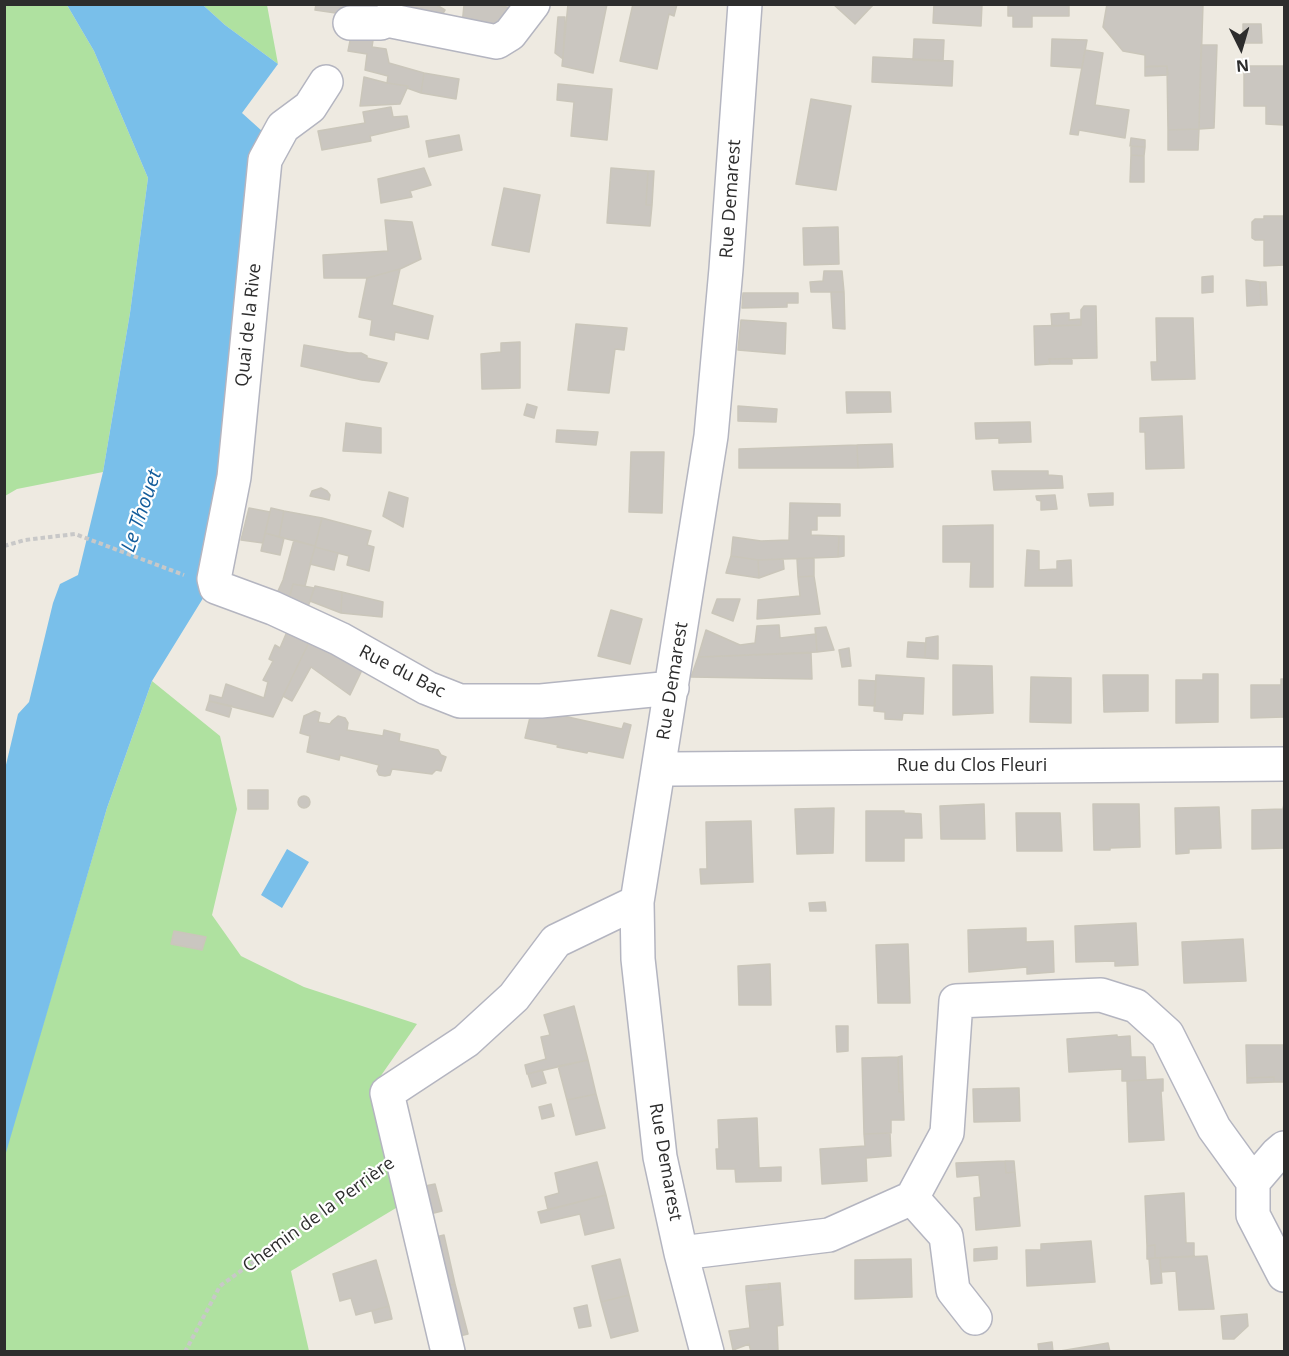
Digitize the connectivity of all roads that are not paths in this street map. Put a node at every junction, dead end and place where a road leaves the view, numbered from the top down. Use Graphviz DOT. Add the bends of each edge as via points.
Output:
graph roads {
  1 [pos="533,4"];
  2 [pos="745,4"];
  3 [pos="387,12"];
  4 [pos="350,23"];
  5 [pos="326,82"];
  6 [pos="216,587"];
  7 [pos="672,688"];
  8 [pos="1284,764"];
  9 [pos="659,767"];
  10 [pos="637,902"];
  11 [pos="1284,1148"];
  12 [pos="1253,1182"];
  13 [pos="912,1198"];
  14 [pos="681,1253"];
  15 [pos="1284,1275"];
  16 [pos="975,1318"];
  17 [pos="448,1352"];
  18 [pos="707,1352"];
  1 -- 3 [label="street" via="510,34 497,42"];
  2 -- 7 [label="street, Rue Demarest" via="711,436"];
  3 -- 4 [label="street" via="381,23"];
  5 -- 6 [label="street, Quai de la Rive" via="310,107 283,127 265,160 234,477 214,579"];
  6 -- 7 [label="street, Rue du Bac" via="283,612 427,688 460,701 541,700"];
  7 -- 9 [label="street, Rue Demarest"];
  8 -- 9 [label="street, Rue du Clos Fleuri"];
  9 -- 10 [label="street, Rue Demarest"];
  10 -- 14 [label="street, Rue Demarest" via="638,959 660,1157"];
  10 -- 17 [label="street, Chemin de la Perrière" via="556,941 514,997 466,1041 387,1093"];
  11 -- 12 [label="street"];
  12 -- 13 [label="street" via="1214,1128 1167,1034 1136,1006 1101,995 967,1000 956,1001 946,1133"];
  12 -- 15 [label="street" via="1253,1215"];
  13 -- 14 [label="street" via="829,1235"];
  13 -- 16 [label="street" via="946,1236 953,1290"];
  14 -- 18 [label="street, Rue Demarest"];
}
